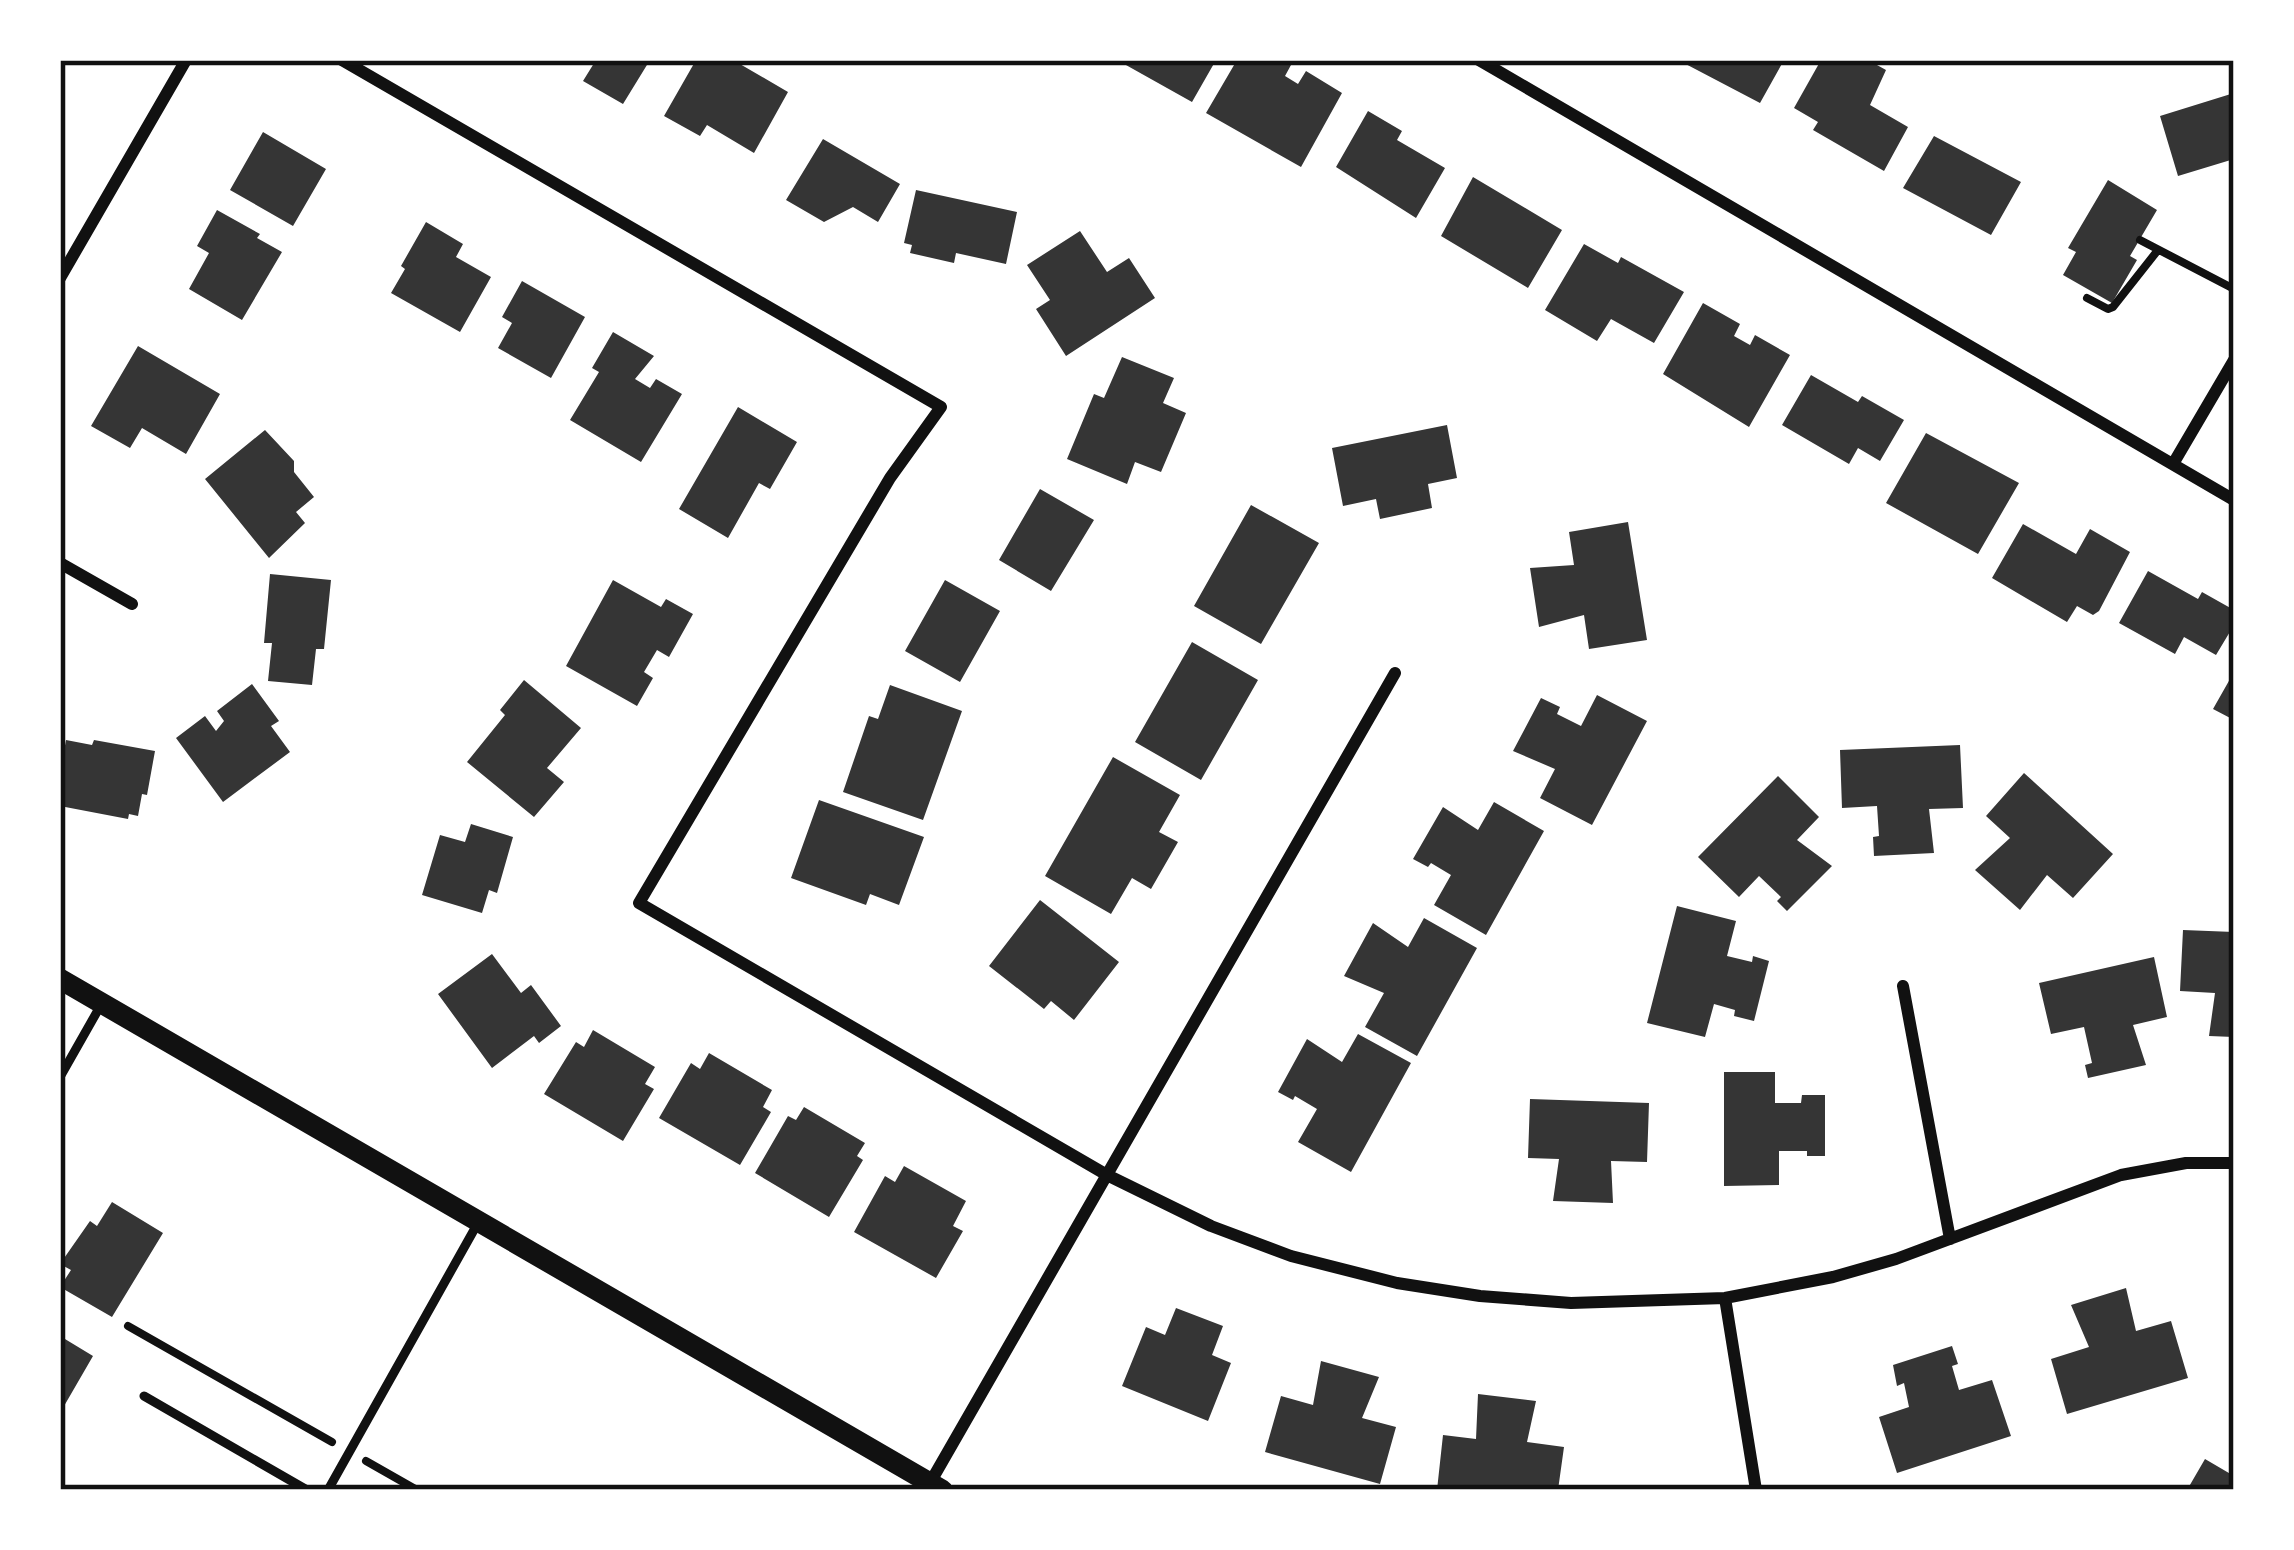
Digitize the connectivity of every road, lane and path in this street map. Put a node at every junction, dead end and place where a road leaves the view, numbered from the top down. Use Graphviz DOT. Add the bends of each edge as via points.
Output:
graph roads {
  1 [pos="186,60"];
  2 [pos="342,60"];
  3 [pos="1479,60"];
  4 [pos="2140,240"];
  5 [pos="2158,250"];
  6 [pos="60,278"];
  7 [pos="2234,289"];
  8 [pos="2087,298"];
  9 [pos="2234,360"];
  10 [pos="2173,464"];
  11 [pos="2234,500"];
  12 [pos="60,562"];
  13 [pos="132,604"];
  14 [pos="1395,673"];
  15 [pos="60,979"];
  16 [pos="1903,986"];
  17 [pos="102,1003"];
  18 [pos="60,1077"];
  19 [pos="2234,1163"];
  20 [pos="1107,1174"];
  21 [pos="479,1222"];
  22 [pos="1950,1239"];
  23 [pos="1725,1298"];
  24 [pos="128,1326"];
  25 [pos="144,1396"];
  26 [pos="349,1451"];
  27 [pos="933,1488"];
  28 [pos="307,1490"];
  29 [pos="328,1490"];
  30 [pos="417,1490"];
  31 [pos="1756,1490"];
  1 -- 6 [label="street"];
  2 -- 20 [label="street" via="941,407 890,478 639,903"];
  3 -- 10 [label="street"];
  4 -- 5 [label="path"];
  5 -- 7 [label="path"];
  5 -- 8 [label="path" via="2113,307"];
  9 -- 10 [label="street"];
  10 -- 11 [label="street"];
  12 -- 13 [label="street"];
  14 -- 20 [label="street"];
  15 -- 17 [label="street"];
  16 -- 22 [label="street"];
  17 -- 18 [label="lane"];
  17 -- 21 [label="street"];
  19 -- 22 [label="street" via="2121,1175"];
  20 -- 23 [label="street" via="1233,1235 1397,1283 1571,1303"];
  20 -- 27 [label="street"];
  21 -- 26 [label="lane"];
  21 -- 27 [label="street"];
  22 -- 23 [label="street" via="1833,1277"];
  23 -- 31 [label="street"];
  24 -- 26 [label="path"];
  25 -- 28 [label="lane"];
  26 -- 29 [label="lane"];
  26 -- 30 [label="path"];
}
